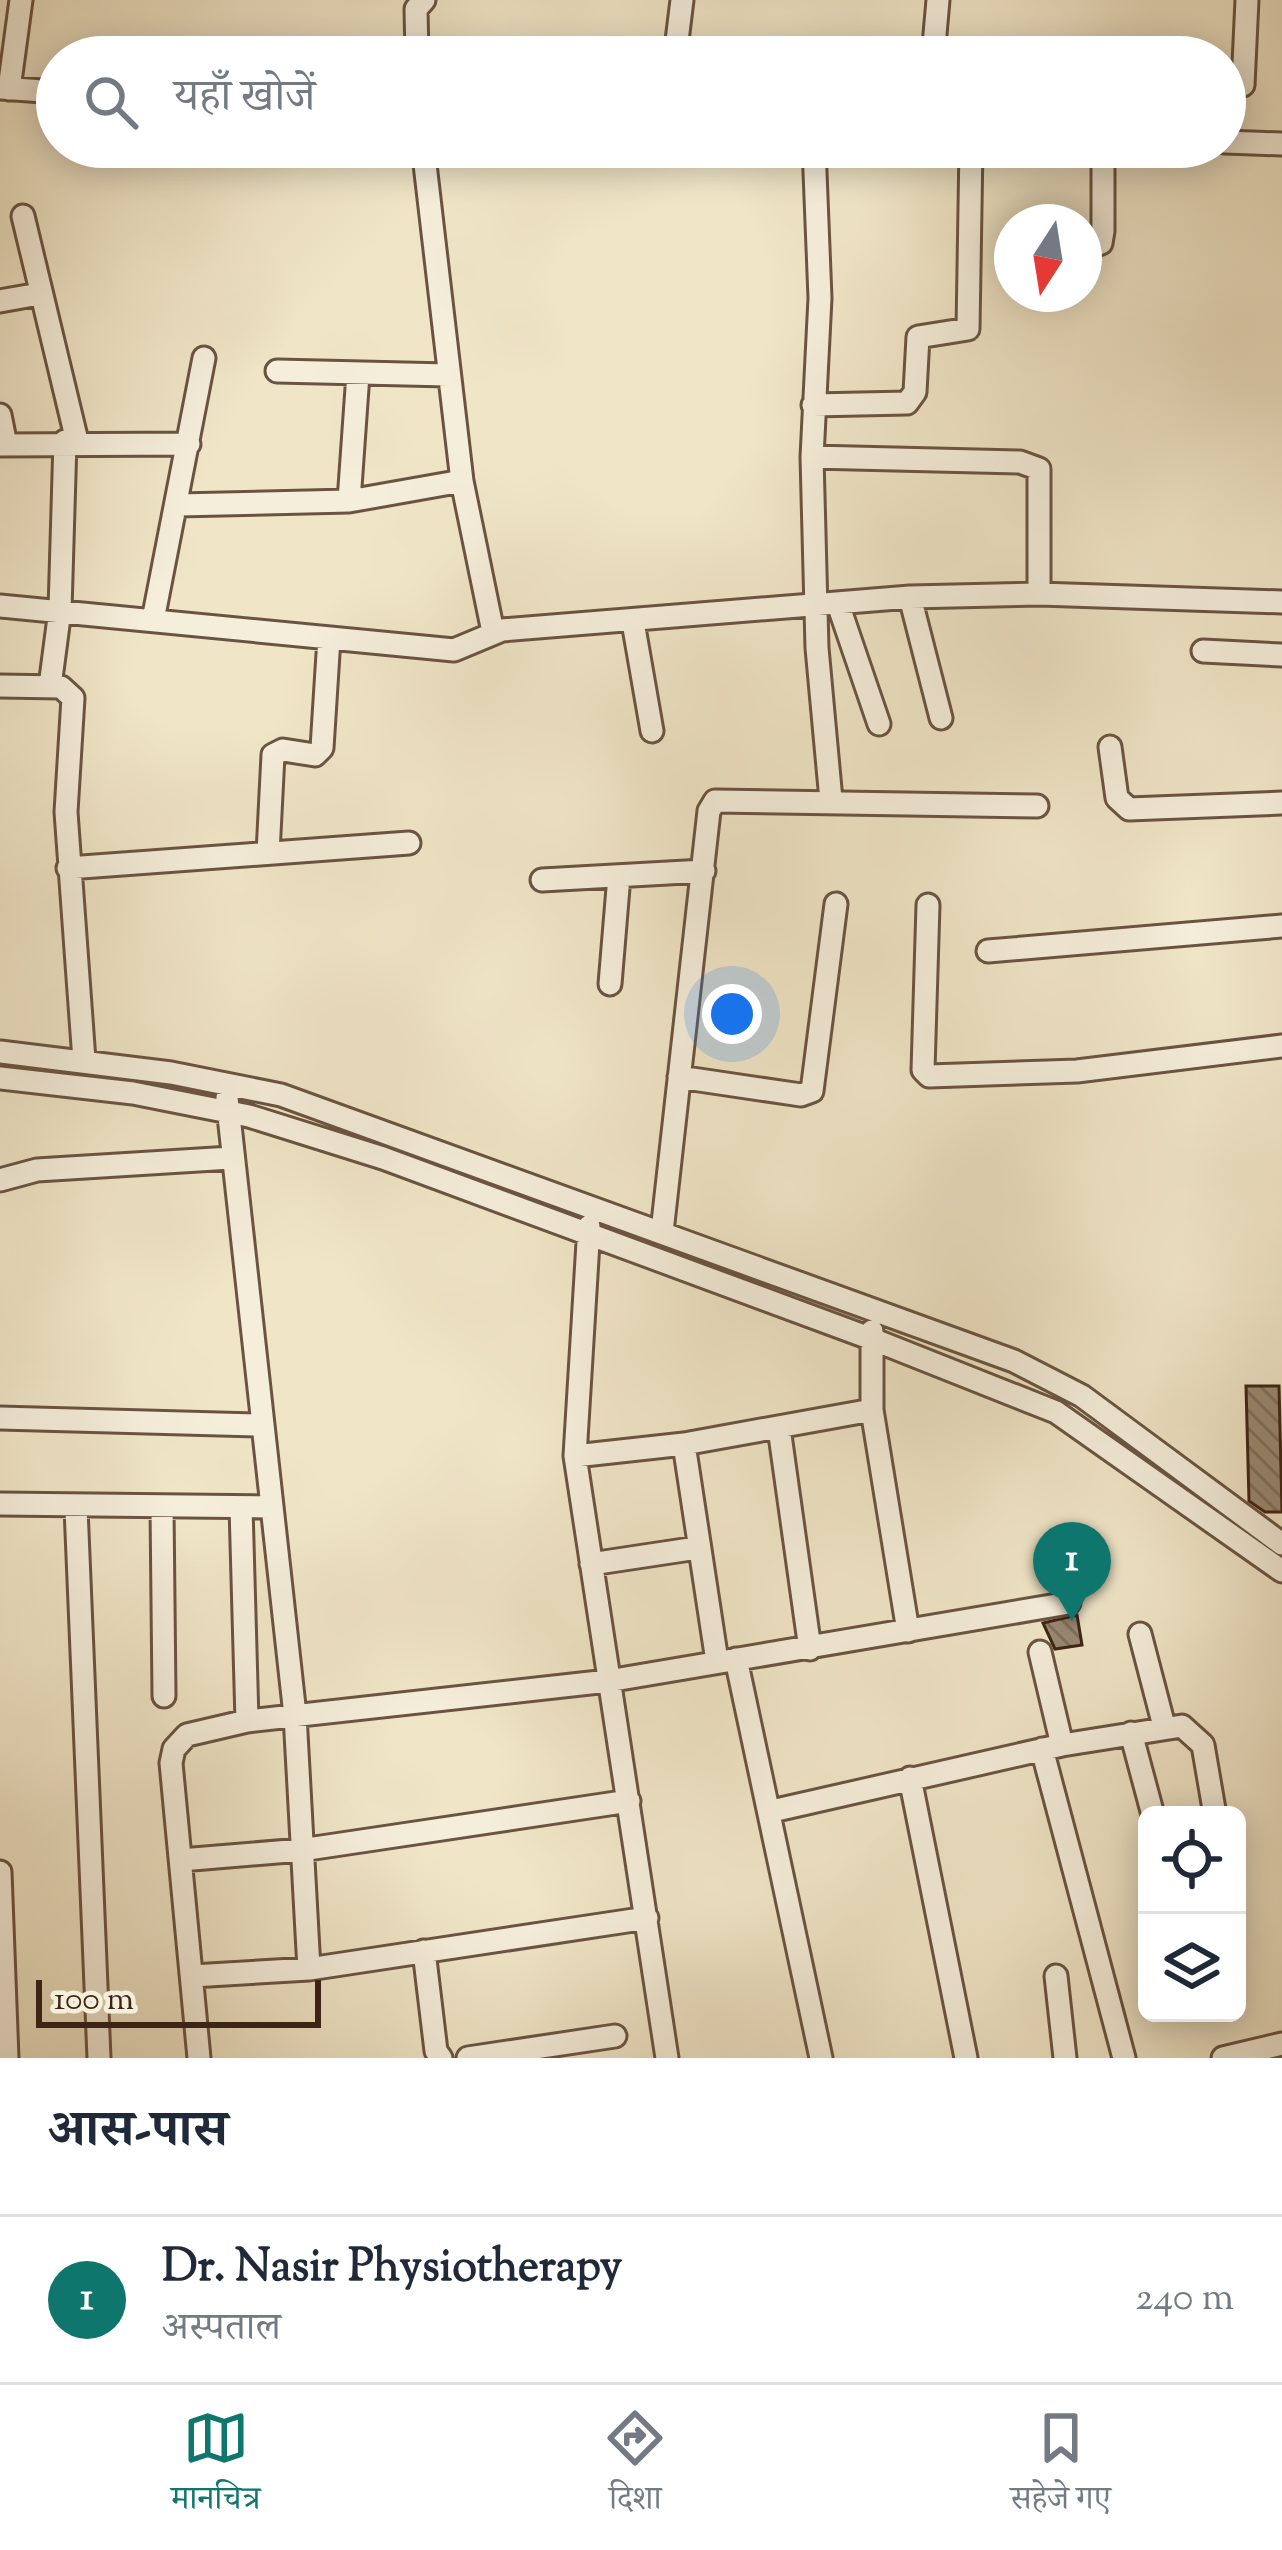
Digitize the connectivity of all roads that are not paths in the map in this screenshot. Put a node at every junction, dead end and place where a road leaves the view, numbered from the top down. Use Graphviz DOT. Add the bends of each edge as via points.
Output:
graph roads {
  1 [pos="21,0"];
  2 [pos="424,0"];
  3 [pos="682,0"];
  4 [pos="938,0"];
  5 [pos="1247,0"];
  6 [pos="417,36"];
  7 [pos="678,36"];
  8 [pos="935,36"];
  9 [pos="1246,36"];
  10 [pos="4,88"];
  11 [pos="36,90"];
  12 [pos="1246,143"];
  13 [pos="1282,144"];
  14 [pos="425,168"];
  15 [pos="815,168"];
  16 [pos="971,168"];
  17 [pos="1103,168"];
  18 [pos="23,216"];
  19 [pos="1102,237"];
  20 [pos="39,294"];
  21 [pos="0,301"];
  22 [pos="204,358"];
  23 [pos="277,370"];
  24 [pos="358,374"];
  25 [pos="448,375"];
  26 [pos="813,406"];
  27 [pos="0,415"];
  28 [pos="71,441"];
  29 [pos="190,444"];
  30 [pos="3,445"];
  31 [pos="812,457"];
  32 [pos="462,481"];
  33 [pos="350,501"];
  34 [pos="178,505"];
  35 [pos="1039,594"];
  36 [pos="910,598"];
  37 [pos="1282,602"];
  38 [pos="0,605"];
  39 [pos="827,605"];
  40 [pos="60,610"];
  41 [pos="152,620"];
  42 [pos="634,622"];
  43 [pos="493,632"];
  44 [pos="329,638"];
  45 [pos="1203,651"];
  46 [pos="1282,655"];
  47 [pos="0,686"];
  48 [pos="50,686"];
  49 [pos="941,718"];
  50 [pos="879,724"];
  51 [pos="652,731"];
  52 [pos="1110,747"];
  53 [pos="831,800"];
  54 [pos="1282,803"];
  55 [pos="1037,806"];
  56 [pos="409,843"];
  57 [pos="268,853"];
  58 [pos="68,868"];
  59 [pos="704,871"];
  60 [pos="619,876"];
  61 [pos="542,880"];
  62 [pos="836,904"];
  63 [pos="928,905"];
  64 [pos="1282,926"];
  65 [pos="988,951"];
  66 [pos="610,984"];
  67 [pos="1282,1046"];
  68 [pos="0,1052"];
  69 [pos="84,1060"];
  70 [pos="679,1077"];
  71 [pos="0,1078"];
  72 [pos="226,1082"];
  73 [pos="227,1112"];
  74 [pos="231,1158"];
  75 [pos="0,1180"];
  76 [pos="592,1207"];
  77 [pos="662,1232"];
  78 [pos="587,1236"];
  79 [pos="872,1306"];
  80 [pos="872,1339"];
  81 [pos="872,1410"];
  82 [pos="0,1418"];
  83 [pos="259,1424"];
  84 [pos="779,1428"];
  85 [pos="684,1444"];
  86 [pos="575,1456"];
  87 [pos="0,1504"];
  88 [pos="241,1507"];
  89 [pos="269,1507"];
  90 [pos="76,1508"];
  91 [pos="162,1508"];
  92 [pos="1282,1544"];
  93 [pos="697,1547"];
  94 [pos="591,1564"];
  95 [pos="1282,1571"];
  96 [pos="1069,1603"];
  97 [pos="908,1630"];
  98 [pos="1140,1634"];
  99 [pos="809,1648"];
  100 [pos="1040,1652"];
  101 [pos="727,1660"];
  102 [pos="608,1681"];
  103 [pos="164,1696"];
  104 [pos="295,1714"];
  105 [pos="247,1720"];
  106 [pos="1164,1726"];
  107 [pos="1131,1733"];
  108 [pos="1052,1747"];
  109 [pos="910,1778"];
  110 [pos="629,1801"];
  111 [pos="1151,1806"];
  112 [pos="1213,1806"];
  113 [pos="772,1810"];
  114 [pos="301,1850"];
  115 [pos="181,1860"];
  116 [pos="0,1872"];
  117 [pos="647,1918"];
  118 [pos="424,1952"];
  119 [pos="309,1970"];
  120 [pos="192,1976"];
  121 [pos="1056,1976"];
  122 [pos="615,2036"];
  123 [pos="1282,2044"];
  124 [pos="562,2051"];
  125 [pos="7,2058"];
  126 [pos="99,2058"];
  127 [pos="199,2058"];
  128 [pos="441,2058"];
  129 [pos="468,2058"];
  130 [pos="668,2058"];
  131 [pos="821,2058"];
  132 [pos="966,2058"];
  133 [pos="1065,2058"];
  134 [pos="1124,2058"];
  135 [pos="1223,2058"];
  1 -- 10 [label="street"];
  2 -- 6 [label="street" via="416,9"];
  3 -- 7 [label="street"];
  4 -- 8 [label="street"];
  5 -- 9 [label="street"];
  10 -- 11 [label="street"];
  12 -- 13 [label="street"];
  14 -- 25 [label="street"];
  15 -- 26 [label="street" via="820,298"];
  16 -- 26 [label="street" via="968,329 918,337 907,403"];
  17 -- 19 [label="street"];
  18 -- 20 [label="street"];
  20 -- 21 [label="street"];
  20 -- 28 [label="street"];
  22 -- 29 [label="street"];
  23 -- 24 [label="street"];
  24 -- 25 [label="street"];
  24 -- 33 [label="street"];
  25 -- 32 [label="street"];
  26 -- 31 [label="street"];
  27 -- 30 [label="street"];
  28 -- 29 [label="street"];
  28 -- 30 [label="street"];
  28 -- 40 [label="street"];
  29 -- 34 [label="street"];
  31 -- 35 [label="street" via="1039,469"];
  31 -- 39 [label="street"];
  32 -- 33 [label="street"];
  32 -- 43 [label="street"];
  33 -- 34 [label="street"];
  34 -- 41 [label="street"];
  35 -- 36 [label="street"];
  35 -- 37 [label="street"];
  36 -- 39 [label="street"];
  36 -- 49 [label="street"];
  38 -- 40 [label="street"];
  39 -- 42 [label="street"];
  39 -- 50 [label="street"];
  39 -- 53 [label="street"];
  40 -- 41 [label="street"];
  40 -- 48 [label="street"];
  41 -- 44 [label="street"];
  42 -- 43 [label="street"];
  42 -- 51 [label="street"];
  43 -- 44 [label="street" via="454,650"];
  44 -- 57 [label="street" via="322,748 316,755 273,755"];
  45 -- 46 [label="street"];
  47 -- 48 [label="street"];
  48 -- 58 [label="street" via="73,698"];
  52 -- 54 [label="street" via="1117,798 1129,808"];
  53 -- 55 [label="street"];
  53 -- 59 [label="street" via="715,801"];
  56 -- 57 [label="street"];
  57 -- 58 [label="street"];
  58 -- 69 [label="street"];
  59 -- 60 [label="street"];
  59 -- 70 [label="street"];
  60 -- 61 [label="street"];
  60 -- 66 [label="street"];
  62 -- 70 [label="street" via="812,1091"];
  63 -- 67 [label="street" via="929,1076 1077,1071"];
  64 -- 65 [label="street"];
  68 -- 69 [label="street"];
  69 -- 72 [label="street"];
  70 -- 77 [label="street"];
  71 -- 73 [label="street"];
  72 -- 73 [label="street"];
  72 -- 76 [label="street"];
  73 -- 74 [label="street"];
  73 -- 78 [label="street" via="383,1158"];
  74 -- 75 [label="street" via="37,1170"];
  74 -- 83 [label="street"];
  76 -- 77 [label="street"];
  76 -- 78 [label="street"];
  77 -- 79 [label="street"];
  78 -- 80 [label="street"];
  78 -- 86 [label="street"];
  79 -- 80 [label="street"];
  79 -- 92 [label="street" via="1082,1396"];
  80 -- 81 [label="street"];
  80 -- 95 [label="street" via="1056,1412"];
  81 -- 84 [label="street"];
  81 -- 97 [label="street"];
  82 -- 83 [label="street"];
  83 -- 89 [label="street"];
  84 -- 85 [label="street"];
  84 -- 99 [label="street"];
  85 -- 86 [label="street"];
  85 -- 93 [label="street"];
  86 -- 94 [label="street"];
  87 -- 90 [label="street"];
  88 -- 89 [label="street"];
  88 -- 91 [label="street"];
  88 -- 105 [label="street"];
  89 -- 104 [label="street"];
  90 -- 91 [label="street"];
  90 -- 126 [label="street"];
  91 -- 103 [label="street"];
  93 -- 94 [label="street"];
  93 -- 101 [label="street"];
  94 -- 102 [label="street"];
  96 -- 97 [label="street"];
  97 -- 99 [label="street"];
  98 -- 106 [label="street"];
  99 -- 101 [label="street"];
  100 -- 108 [label="street"];
  101 -- 102 [label="street"];
  101 -- 113 [label="street"];
  102 -- 104 [label="street"];
  102 -- 110 [label="street"];
  104 -- 105 [label="street"];
  104 -- 114 [label="street"];
  105 -- 115 [label="street" via="187,1735 174,1749"];
  106 -- 107 [label="street"];
  106 -- 112 [label="street" via="1199,1738"];
  107 -- 108 [label="street"];
  107 -- 111 [label="street"];
  108 -- 109 [label="street"];
  108 -- 134 [label="street"];
  109 -- 113 [label="street"];
  109 -- 132 [label="street"];
  110 -- 114 [label="street"];
  110 -- 117 [label="street"];
  113 -- 131 [label="street"];
  114 -- 115 [label="street"];
  114 -- 119 [label="street"];
  115 -- 120 [label="street"];
  116 -- 125 [label="street"];
  117 -- 118 [label="street"];
  117 -- 130 [label="street"];
  118 -- 119 [label="street"];
  118 -- 128 [label="street"];
  119 -- 120 [label="street"];
  120 -- 127 [label="street"];
  121 -- 133 [label="street"];
  122 -- 124 [label="street"];
  123 -- 135 [label="street"];
  124 -- 129 [label="street"];
}
